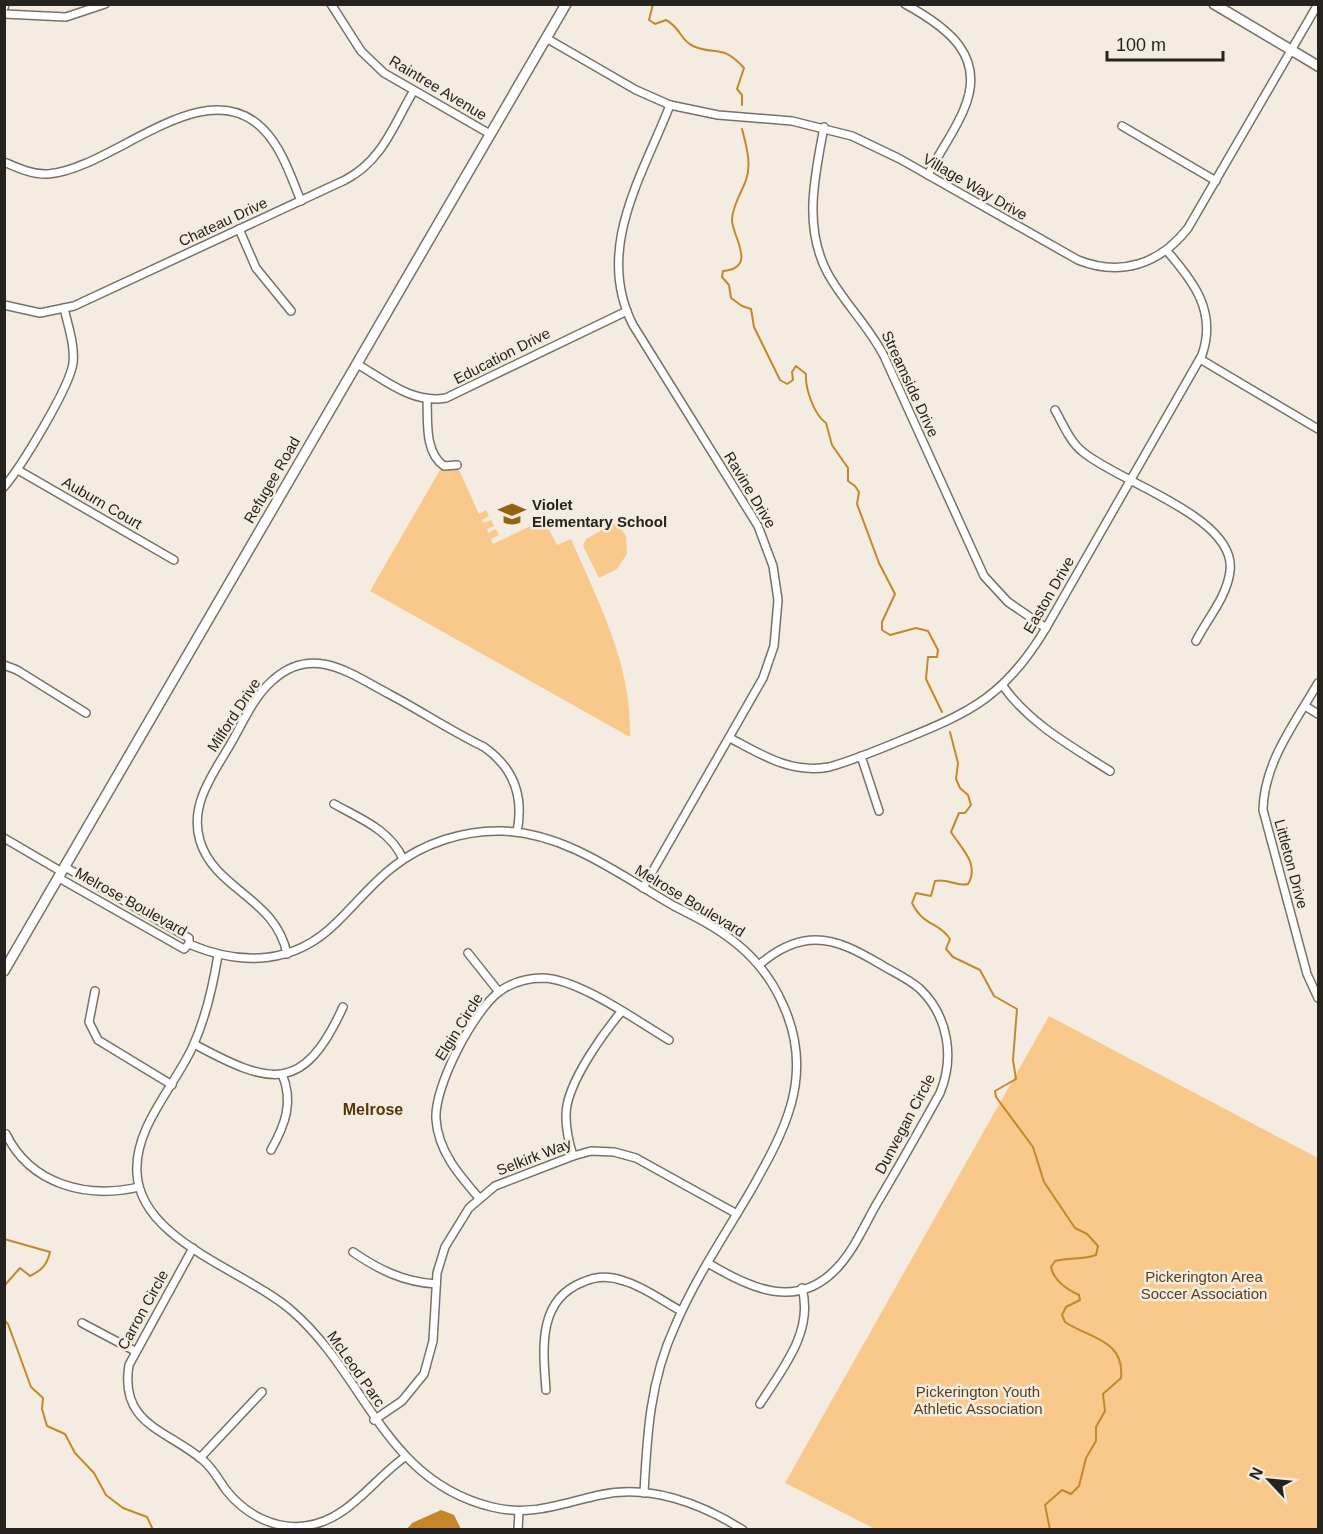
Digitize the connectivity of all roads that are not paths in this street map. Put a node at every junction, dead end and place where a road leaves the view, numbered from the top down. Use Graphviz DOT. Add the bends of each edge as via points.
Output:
graph roads {
  1 [pos="105,4"];
  2 [pos="331,4"];
  3 [pos="566,4"];
  4 [pos="905,4"];
  5 [pos="1214,4"];
  6 [pos="1318,4"];
  7 [pos="4,14"];
  8 [pos="546,38"];
  9 [pos="1292,49"];
  10 [pos="1318,66"];
  11 [pos="414,92"];
  12 [pos="670,105"];
  13 [pos="1122,126"];
  14 [pos="824,127"];
  15 [pos="490,134"];
  16 [pos="4,162"];
  17 [pos="928,175"];
  18 [pos="1215,181"];
  19 [pos="301,201"];
  20 [pos="239,229"];
  21 [pos="1167,251"];
  22 [pos="4,305"];
  23 [pos="64,309"];
  24 [pos="291,310"];
  25 [pos="627,311"];
  26 [pos="1200,358"];
  27 [pos="357,364"];
  28 [pos="427,399"];
  29 [pos="1055,410"];
  30 [pos="1318,428"];
  31 [pos="457,465"];
  32 [pos="18,470"];
  33 [pos="1131,480"];
  34 [pos="4,487"];
  35 [pos="174,560"];
  36 [pos="1046,628"];
  37 [pos="1196,641"];
  38 [pos="4,665"];
  39 [pos="1318,683"];
  40 [pos="1003,686"];
  41 [pos="1305,706"];
  42 [pos="86,713"];
  43 [pos="1318,714"];
  44 [pos="730,738"];
  45 [pos="861,756"];
  46 [pos="1110,771"];
  47 [pos="334,804"];
  48 [pos="879,811"];
  49 [pos="518,832"];
  50 [pos="4,838"];
  51 [pos="403,859"];
  52 [pos="62,872"];
  53 [pos="643,888"];
  54 [pos="189,944"];
  55 [pos="468,953"];
  56 [pos="287,954"];
  57 [pos="218,955"];
  58 [pos="759,965"];
  59 [pos="4,971"];
  60 [pos="95,991"];
  61 [pos="499,992"];
  62 [pos="1318,998"];
  63 [pos="343,1007"];
  64 [pos="621,1012"];
  65 [pos="669,1040"];
  66 [pos="194,1044"];
  67 [pos="282,1074"];
  68 [pos="172,1085"];
  69 [pos="6,1134"];
  70 [pos="271,1150"];
  71 [pos="573,1156"];
  72 [pos="139,1187"];
  73 [pos="479,1198"];
  74 [pos="737,1214"];
  75 [pos="193,1248"];
  76 [pos="353,1252"];
  77 [pos="708,1263"];
  78 [pos="436,1284"];
  79 [pos="802,1288"];
  80 [pos="681,1311"];
  81 [pos="82,1323"];
  82 [pos="135,1351"];
  83 [pos="546,1390"];
  84 [pos="262,1392"];
  85 [pos="760,1404"];
  86 [pos="374,1419"];
  87 [pos="405,1457"];
  88 [pos="200,1458"];
  89 [pos="644,1493"];
  90 [pos="519,1511"];
  91 [pos="313,1527"];
  92 [pos="518,1530"];
  93 [pos="743,1530"];
  1 -- 7 [label="street" via="66,17"];
  2 -- 11 [label="street, Raintree Avenue" via="361,51 384,73"];
  3 -- 8 [label="main road, Refugee Road"];
  4 -- 17 [label="street" via="949,33 961,48 970,72 964,111"];
  5 -- 9 [label="main road"];
  6 -- 9 [label="street, Village Way Drive"];
  8 -- 12 [label="street, Village Way Drive"];
  8 -- 15 [label="main road, Refugee Road"];
  9 -- 10 [label="main road"];
  9 -- 18 [label="street, Village Way Drive"];
  11 -- 15 [label="street, Raintree Avenue"];
  11 -- 19 [label="street, Chateau Drive" via="373,160 355,175"];
  12 -- 14 [label="street, Village Way Drive" via="718,115"];
  12 -- 25 [label="street, Ravine Drive" via="622,224 619,276"];
  13 -- 18 [label="street"];
  14 -- 17 [label="street, Village Way Drive" via="869,143"];
  14 -- 36 [label="street, Streamside Drive" via="812,212 817,246 827,273 873,336 984,576 1008,602"];
  15 -- 27 [label="main road, Refugee Road"];
  16 -- 19 [label="street" via="34,173 56,173 190,114 224,109 246,116 264,129"];
  17 -- 21 [label="street, Village Way Drive" via="1088,264 1110,268 1133,266"];
  18 -- 21 [label="street, Village Way Drive" via="1188,228"];
  19 -- 20 [label="street, Chateau Drive"];
  20 -- 23 [label="street, Chateau Drive"];
  20 -- 24 [label="street" via="256,268"];
  21 -- 26 [label="street, Easton Drive" via="1190,279 1206,310 1208,333"];
  22 -- 23 [label="street, Chateau Drive" via="40,312"];
  23 -- 32 [label="street" via="73,352 70,375"];
  25 -- 28 [label="street, Education Drive" via="457,394"];
  25 -- 44 [label="street, Ravine Drive" via="758,526 773,566 778,612 771,656 758,689"];
  26 -- 30 [label="street"];
  26 -- 33 [label="street, Easton Drive"];
  27 -- 28 [label="street, Education Drive" via="396,388"];
  27 -- 52 [label="main road, Refugee Road"];
  28 -- 31 [label="street" via="435,457 444,466"];
  29 -- 33 [label="street" via="1075,445"];
  32 -- 34 [label="street"];
  32 -- 35 [label="street, Auburn Court"];
  33 -- 36 [label="street, Easton Drive"];
  33 -- 37 [label="street" via="1206,524 1227,549 1228,581"];
  36 -- 40 [label="street, Easton Drive" via="1025,662"];
  38 -- 42 [label="street"];
  39 -- 41 [label="street, Littleton Drive"];
  40 -- 45 [label="street, Easton Drive" via="965,713"];
  40 -- 46 [label="street" via="1040,725"];
  41 -- 43 [label="street"];
  41 -- 62 [label="street, Littleton Drive" via="1269,769 1263,810 1307,974"];
  44 -- 45 [label="street, Easton Drive" via="797,769 829,767"];
  44 -- 53 [label="street, Ravine Drive"];
  45 -- 48 [label="street"];
  47 -- 51 [label="street" via="384,833"];
  49 -- 51 [label="street, Melrose Boulevard" via="461,835"];
  49 -- 53 [label="street, Melrose Boulevard" via="568,846"];
  49 -- 56 [label="street, Milford Drive" via="519,800 513,779 501,761 484,747 343,668 315,663 282,673 258,696 212,775 199,806 197,829 209,860 275,922"];
  50 -- 52 [label="street"];
  51 -- 56 [label="street, Melrose Boulevard" via="326,933"];
  52 -- 54 [label="street, Melrose Boulevard" via="189,938"];
  52 -- 54 [label="street, Melrose Boulevard" via="184,949"];
  52 -- 59 [label="main road, Refugee Road"];
  53 -- 58 [label="street, Melrose Boulevard" via="724,934"];
  54 -- 57 [label="street, Melrose Boulevard"];
  55 -- 61 [label="street"];
  56 -- 57 [label="street, Melrose Boulevard" via="255,960"];
  57 -- 66 [label="street, McLeod Parc"];
  58 -- 74 [label="street, Melrose Boulevard" via="787,1014 795,1048 796,1082 784,1130"];
  58 -- 79 [label="street, Dunvegan Circle" via="796,943 818,940 840,944 919,989 937,1011 947,1038 947,1071 940,1093 856,1241 831,1274"];
  60 -- 68 [label="street" via="89,1022 98,1040"];
  61 -- 64 [label="street, Elgin Circle" via="519,981 552,979 584,989"];
  61 -- 73 [label="street, Elgin Circle" via="482,1010 450,1065 436,1108 445,1152"];
  63 -- 67 [label="street" via="315,1056 299,1069"];
  64 -- 65 [label="street, Elgin Circle"];
  64 -- 71 [label="street" via="596,1047 570,1096 567,1127"];
  66 -- 67 [label="street" via="245,1070"];
  66 -- 68 [label="street, McLeod Parc"];
  67 -- 70 [label="street" via="289,1095 288,1107"];
  68 -- 72 [label="street, McLeod Parc" via="139,1150"];
  69 -- 72 [label="street" via="26,1162 64,1186 96,1192"];
  71 -- 73 [label="street, Selkirk Way" via="509,1179"];
  71 -- 74 [label="street, Selkirk Way" via="602,1151 625,1154"];
  72 -- 75 [label="street, McLeod Parc" via="159,1223"];
  73 -- 78 [label="street, Selkirk Way" via="450,1236"];
  74 -- 77 [label="street, Melrose Boulevard"];
  75 -- 82 [label="street, Carron Circle"];
  75 -- 86 [label="street, McLeod Parc" via="274,1296 300,1318 325,1345"];
  76 -- 78 [label="street" via="392,1275"];
  77 -- 79 [label="street, Dunvegan Circle" via="757,1289 779,1292"];
  77 -- 80 [label="street, Melrose Boulevard"];
  78 -- 86 [label="street, Selkirk Way" via="433,1341 424,1374 402,1401"];
  79 -- 85 [label="street" via="806,1311 802,1332"];
  80 -- 83 [label="street" via="622,1280 600,1277 569,1289 554,1305 546,1324"];
  80 -- 89 [label="street, Melrose Boulevard" via="653,1388"];
  81 -- 82 [label="street"];
  82 -- 88 [label="street, Carron Circle" via="127,1376 134,1405 148,1425"];
  84 -- 88 [label="street"];
  86 -- 87 [label="street, McLeod Parc"];
  87 -- 90 [label="street, McLeod Parc" via="429,1478 458,1495 490,1507"];
  87 -- 91 [label="street, Carron Circle" via="345,1510"];
  88 -- 91 [label="street, Carron Circle" via="231,1497 259,1518 292,1527"];
  89 -- 90 [label="street, McLeod Parc" via="603,1494 536,1511"];
  89 -- 93 [label="street, McLeod Parc" via="693,1504"];
  90 -- 92 [label="street"];
}
